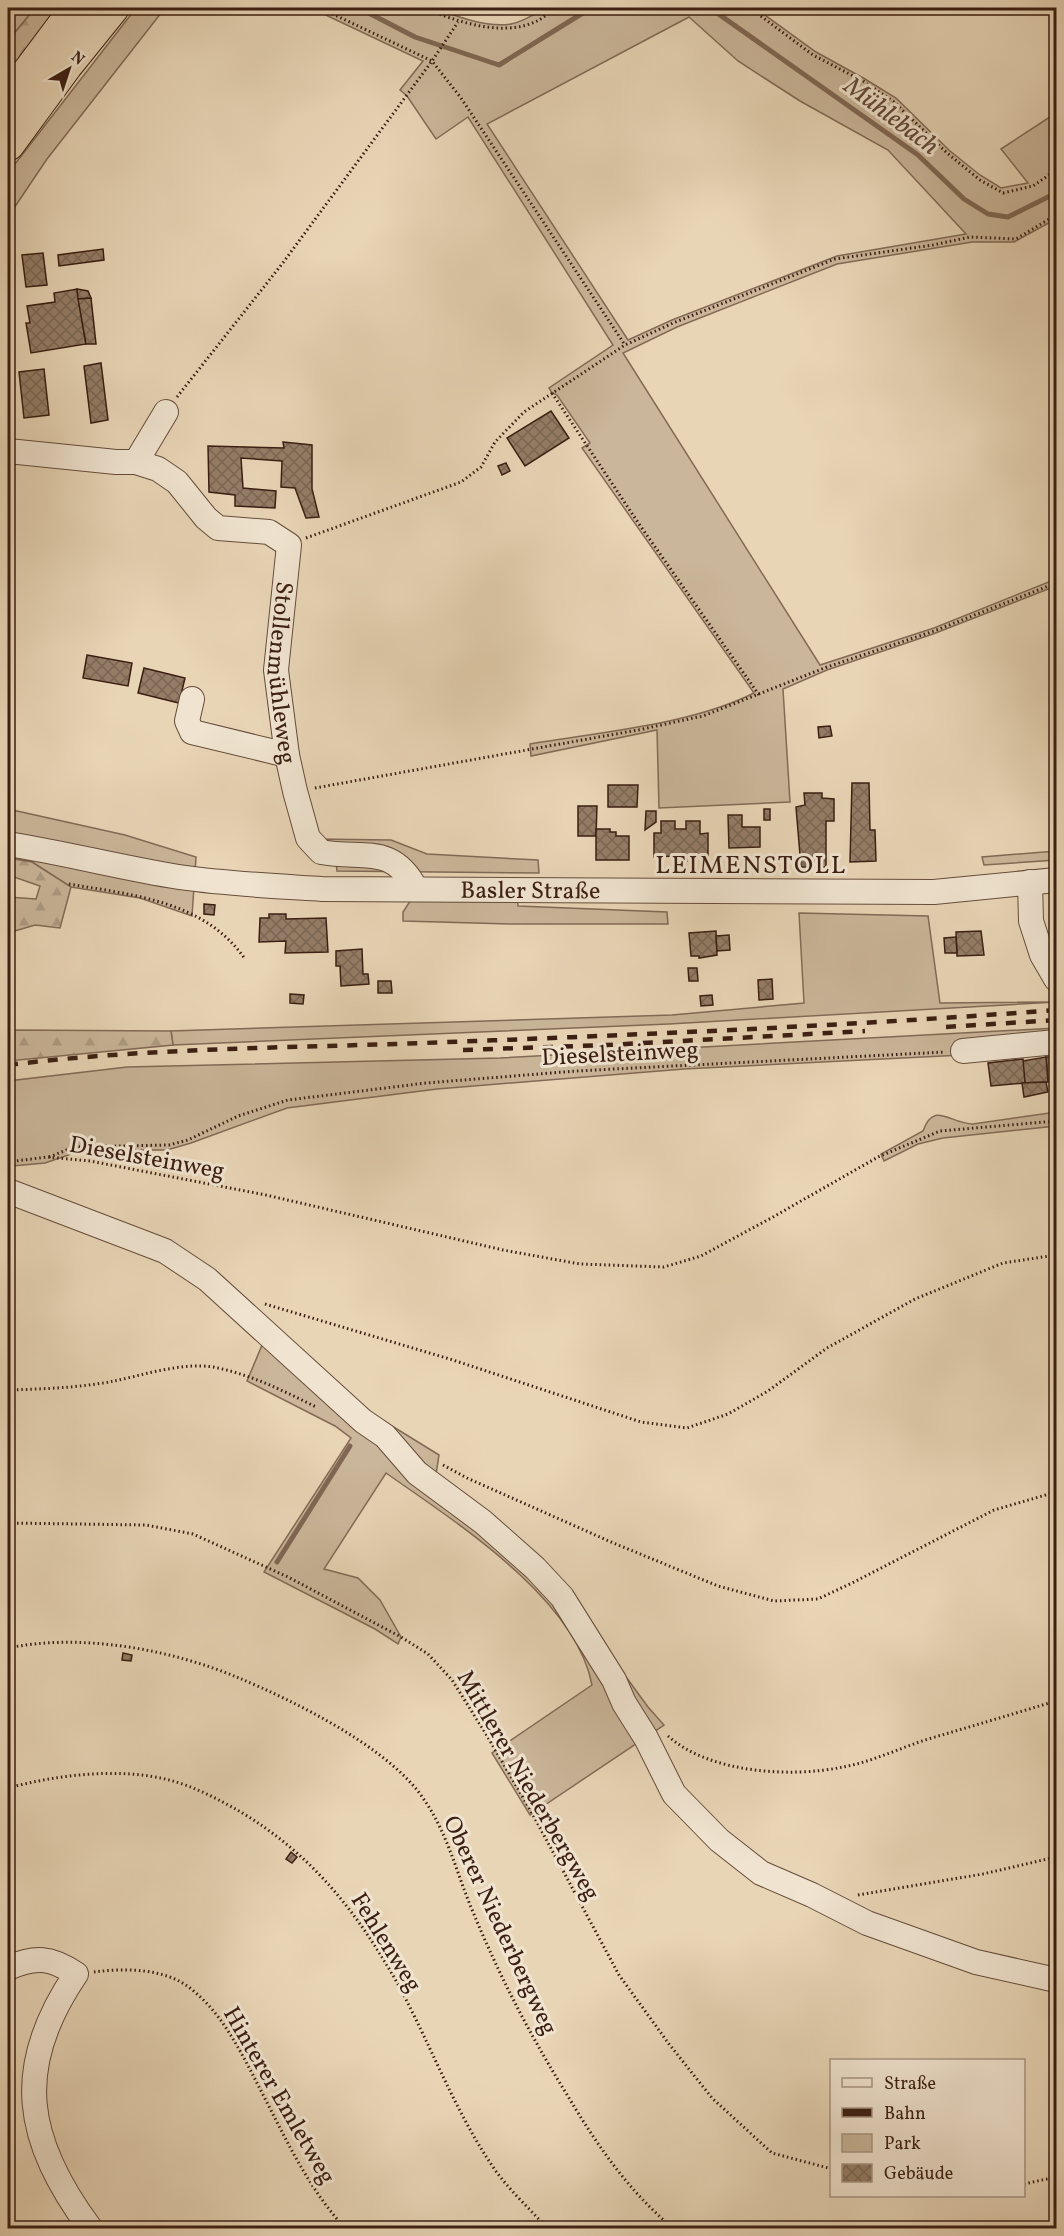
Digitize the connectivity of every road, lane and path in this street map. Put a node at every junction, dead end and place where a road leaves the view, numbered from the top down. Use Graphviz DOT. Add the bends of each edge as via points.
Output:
graph roads {
  1 [pos="77,8"];
  2 [pos="112,8"];
  3 [pos="320,8"];
  4 [pos="423,8"];
  5 [pos="556,8"];
  6 [pos="750,8"];
  7 [pos="458,22"];
  8 [pos="432,61"];
  9 [pos="8,100"];
  10 [pos="8,144"];
  11 [pos="1056,170"];
  12 [pos="1056,215"];
  13 [pos="624,345"];
  14 [pos="552,393"];
  15 [pos="166,412"];
  16 [pos="8,451"];
  17 [pos="136,462"];
  18 [pos="288,544"];
  19 [pos="1056,583"];
  20 [pos="759,695"];
  21 [pos="192,699"];
  22 [pos="287,755"];
  23 [pos="295,790"];
  24 [pos="8,844"];
  25 [pos="1056,880"];
  26 [pos="1030,882"];
  27 [pos="69,884"];
  28 [pos="416,889"];
  29 [pos="245,959"];
  30 [pos="1056,979"];
  31 [pos="1056,1042"];
  32 [pos="963,1051"];
  33 [pos="1056,1121"];
  34 [pos="47,1157"];
  35 [pos="8,1162"];
  36 [pos="8,1191"];
  37 [pos="1056,1255"];
  38 [pos="230,1302"];
  39 [pos="8,1390"];
  40 [pos="291,1395"];
  41 [pos="439,1463"];
  42 [pos="1056,1492"];
  43 [pos="8,1523"];
  44 [pos="8,1648"];
  45 [pos="1056,1701"];
  46 [pos="664,1732"];
  47 [pos="8,1788"];
  48 [pos="1056,1857"];
  49 [pos="857,1895"];
  50 [pos="8,1968"];
  51 [pos="76,1974"];
  52 [pos="1049,1974"];
  53 [pos="830,2169"];
  54 [pos="1056,2177"];
  55 [pos="1025,2184"];
  56 [pos="90,2229"];
  57 [pos="345,2229"];
  58 [pos="547,2229"];
  59 [pos="673,2229"];
  1 -- 9 [label="highway"];
  2 -- 10 [label="highway"];
  3 -- 8 [label="path"];
  4 -- 7 [label="path"];
  5 -- 7 [label="path" via="537,21 513,28"];
  6 -- 11 [label="path" via="813,55 894,102 947,153 1003,193 1033,186"];
  7 -- 8 [label="path"];
  8 -- 13 [label="path" via="461,98"];
  8 -- 15 [label="path" via="282,264"];
  12 -- 13 [label="path" via="1016,238 970,237 835,259"];
  13 -- 14 [label="path"];
  14 -- 18 [label="path" via="524,412 495,442 482,467 461,482"];
  14 -- 20 [label="path"];
  15 -- 17 [label="street"];
  16 -- 17 [label="street"];
  17 -- 18 [label="street" via="158,469 177,482 218,528 269,532"];
  18 -- 22 [label="street, Stollenmühleweg" via="276,670"];
  19 -- 20 [label="path"];
  20 -- 23 [label="path" via="703,716 638,730"];
  21 -- 22 [label="street" via="187,721 192,732"];
  22 -- 23 [label="street, Stollenmühleweg"];
  23 -- 28 [label="street, Stollenmühleweg" via="308,838 321,852 388,858 408,874"];
  24 -- 28 [label="street, Basler Straße" via="229,884"];
  25 -- 26 [label="street, Basler Straße"];
  26 -- 28 [label="street, Basler Straße" via="934,892"];
  26 -- 30 [label="street" via="1031,921 1042,955"];
  27 -- 29 [label="path" via="140,897 184,911 217,929"];
  31 -- 32 [label="street"];
  32 -- 34 [label="path, Dieselsteinweg" via="576,1071 426,1083 288,1100 169,1145 74,1147"];
  33 -- 34 [label="path, Dieselsteinweg" via="940,1131 878,1157 700,1256 664,1267 580,1264 266,1195 90,1161"];
  34 -- 35 [label="path"];
  36 -- 38 [label="street" via="165,1251 207,1279"];
  37 -- 38 [label="path" via="1003,1263 915,1299 827,1348 768,1391 728,1414 687,1428 641,1422 303,1314 248,1299"];
  38 -- 52 [label="street" via="363,1421 385,1436 417,1473 483,1522 555,1590 614,1680 674,1794 719,1840 761,1873 867,1923 976,1962"];
  39 -- 40 [label="path" via="107,1382 171,1368 212,1367 258,1380"];
  41 -- 42 [label="path" via="718,1587 774,1601 818,1599 994,1510"];
  43 -- 53 [label="path, Mittlerer Niederbergweg" via="146,1525 193,1534 288,1577 428,1654 452,1680 486,1734 619,1976 669,2044 712,2098 772,2153"];
  44 -- 59 [label="path, Oberer Niederbergweg" via="66,1641 104,1643 184,1659 286,1698 360,1742 396,1769 417,1791 447,1838 472,1911 513,2002 594,2140 623,2178"];
  45 -- 46 [label="path" via="844,1767 806,1772 736,1767 704,1758 678,1745"];
  47 -- 58 [label="path, Fehlenweg" via="78,1774 169,1780 218,1799 268,1828 310,1863 355,1915 398,1986 471,2131 494,2168"];
  48 -- 49 [label="path" via="983,1874"];
  50 -- 51 [label="street" via="32,1960 48,1960"];
  51 -- 56 [label="street" via="58,2000 45,2032 34,2071 33,2104 52,2167"];
  51 -- 57 [label="path, Hinterer Emletweg" via="132,1970 164,1975 189,1987 236,2042 304,2175"];
  54 -- 55 [label="path"];
}
